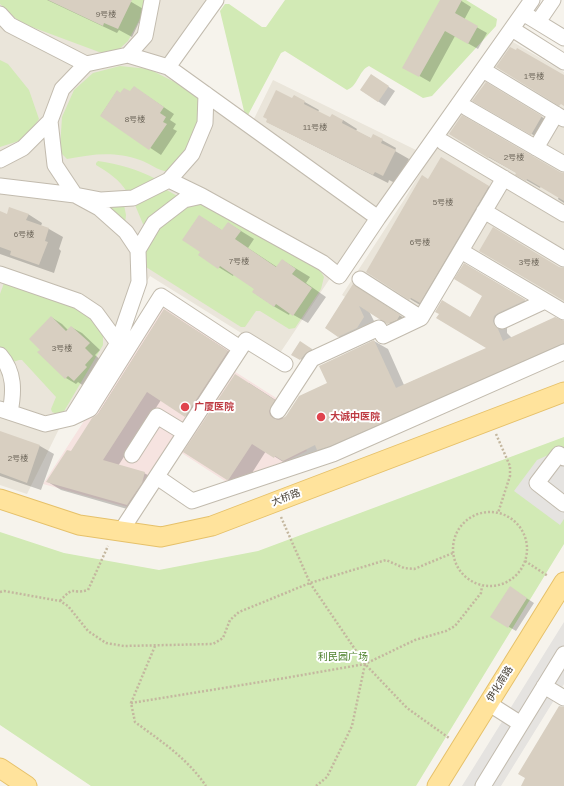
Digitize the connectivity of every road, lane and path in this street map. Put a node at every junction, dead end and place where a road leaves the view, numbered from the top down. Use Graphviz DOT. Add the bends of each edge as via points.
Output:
graph roads {
  1 [pos="152,0"];
  2 [pos="216,0"];
  3 [pos="532,0"];
  4 [pos="552,0"];
  5 [pos="523,13"];
  6 [pos="0,14"];
  7 [pos="538,22"];
  8 [pos="512,29"];
  9 [pos="564,38"];
  10 [pos="128,55"];
  11 [pos="564,62"];
  12 [pos="86,64"];
  13 [pos="168,67"];
  14 [pos="482,70"];
  15 [pos="206,94"];
  16 [pos="467,108"];
  17 [pos="560,117"];
  18 [pos="50,122"];
  19 [pos="443,142"];
  20 [pos="536,148"];
  21 [pos="0,160"];
  22 [pos="564,164"];
  23 [pos="504,178"];
  24 [pos="169,180"];
  25 [pos="0,186"];
  26 [pos="75,195"];
  27 [pos="202,196"];
  28 [pos="484,212"];
  29 [pos="564,214"];
  30 [pos="378,218"];
  31 [pos="138,250"];
  32 [pos="461,251"];
  33 [pos="564,259"];
  34 [pos="0,274"];
  35 [pos="360,279"];
  36 [pos="545,301"];
  37 [pos="564,312"];
  38 [pos="421,318"];
  39 [pos="502,321"];
  40 [pos="118,343"];
  41 [pos="240,348"];
  42 [pos="564,352"];
  43 [pos="0,356"];
  44 [pos="285,364"];
  45 [pos="564,392"];
  46 [pos="5,411"];
  47 [pos="278,411"];
  48 [pos="71,418"];
  49 [pos="490,420"];
  50 [pos="185,433"];
  51 [pos="132,455"];
  52 [pos="564,458"];
  53 [pos="157,477"];
  54 [pos="0,500"];
  55 [pos="274,502"];
  56 [pos="564,504"];
  57 [pos="498,513"];
  58 [pos="118,531"];
  59 [pos="453,553"];
  60 [pos="525,561"];
  61 [pos="310,583"];
  62 [pos="563,585"];
  63 [pos="482,586"];
  64 [pos="0,592"];
  65 [pos="60,601"];
  66 [pos="155,646"];
  67 [pos="564,654"];
  68 [pos="365,664"];
  69 [pos="544,686"];
  70 [pos="564,698"];
  71 [pos="131,702"];
  72 [pos="488,703"];
  73 [pos="521,724"];
  74 [pos="461,746"];
  75 [pos="0,768"];
  76 [pos="27,786"];
  77 [pos="206,786"];
  78 [pos="316,786"];
  79 [pos="436,786"];
  80 [pos="483,786"];
  1 -- 10 [label="lane" via="144,36"];
  2 -- 13 [label="lane"];
  3 -- 5 [label="lane"];
  4 -- 7 [label="lane"];
  5 -- 7 [label="lane"];
  5 -- 8 [label="lane"];
  6 -- 12 [label="lane" via="10,25"];
  7 -- 9 [label="lane"];
  8 -- 11 [label="lane"];
  8 -- 14 [label="lane"];
  10 -- 12 [label="lane"];
  10 -- 13 [label="lane"];
  12 -- 18 [label="lane" via="62,89"];
  13 -- 15 [label="lane"];
  14 -- 17 [label="lane"];
  14 -- 30 [label="lane"];
  15 -- 24 [label="lane" via="203,129 192,154"];
  15 -- 30 [label="lane"];
  16 -- 20 [label="lane"];
  17 -- 20 [label="lane"];
  18 -- 21 [label="lane" via="23,148"];
  18 -- 26 [label="lane" via="55,165"];
  19 -- 23 [label="lane"];
  20 -- 22 [label="lane"];
  23 -- 28 [label="lane"];
  23 -- 29 [label="lane"];
  24 -- 26 [label="lane" via="133,198 101,200"];
  24 -- 27 [label="lane"];
  25 -- 26 [label="lane"];
  26 -- 31 [label="lane" via="99,208 126,232"];
  27 -- 30 [label="lane" via="323,263 339,276"];
  27 -- 31 [label="lane" via="184,200 154,223"];
  28 -- 32 [label="lane"];
  28 -- 33 [label="lane"];
  31 -- 40 [label="lane" via="139,282"];
  32 -- 36 [label="lane"];
  32 -- 38 [label="lane"];
  34 -- 40 [label="lane" via="78,301 96,313"];
  35 -- 38 [label="lane"];
  36 -- 37 [label="lane"];
  36 -- 39 [label="lane"];
  38 -- 47 [label="lane" via="383,336 379,328 312,360"];
  40 -- 48 [label="lane"];
  41 -- 44 [label="lane" via="246,340"];
  41 -- 48 [label="lane" via="161,296 90,409"];
  41 -- 50 [label="lane"];
  42 -- 53 [label="lane" via="333,454 192,501"];
  43 -- 46 [label="lane" via="12,376 14,394"];
  45 -- 49 [label="main road, 大桥路"];
  46 -- 48 [label="lane" via="45,424"];
  49 -- 55 [label="main road, 大桥路"];
  49 -- 57 [label="path" via="510,466 510,476"];
  50 -- 51 [label="lane" via="157,416"];
  50 -- 53 [label="lane"];
  52 -- 56 [label="lane" via="559,454 537,483"];
  53 -- 58 [label="lane"];
  54 -- 58 [label="main road, 大桥路" via="79,525"];
  55 -- 58 [label="main road, 大桥路" via="212,526 162,537"];
  55 -- 61 [label="path"];
  57 -- 59 [label="path" via="480,513 461,525 454,538"];
  57 -- 60 [label="path" via="509,517 525,536"];
  58 -- 65 [label="path" via="88,590 69,591"];
  59 -- 61 [label="path" via="414,569 404,568 386,560"];
  59 -- 63 [label="path" via="462,575"];
  60 -- 62 [label="path"];
  60 -- 63 [label="path" via="511,580 504,584"];
  61 -- 66 [label="path" via="239,612 230,620 223,638 213,644"];
  61 -- 68 [label="path"];
  62 -- 72 [label="main road, 伊化南路"];
  63 -- 68 [label="path" via="481,593 455,626 415,640"];
  64 -- 65 [label="path"];
  65 -- 66 [label="path" via="68,606 88,631 106,642 124,646"];
  66 -- 71 [label="path"];
  67 -- 69 [label="lane"];
  68 -- 71 [label="path"];
  68 -- 74 [label="path" via="407,708"];
  68 -- 78 [label="path" via="352,726 326,777"];
  69 -- 70 [label="lane"];
  69 -- 73 [label="lane"];
  71 -- 77 [label="path" via="135,722 176,752"];
  72 -- 73 [label="lane"];
  72 -- 74 [label="main road, 伊化南路"];
  73 -- 80 [label="lane"];
  74 -- 79 [label="main road, 伊化南路"];
  75 -- 76 [label="main road"];
}
